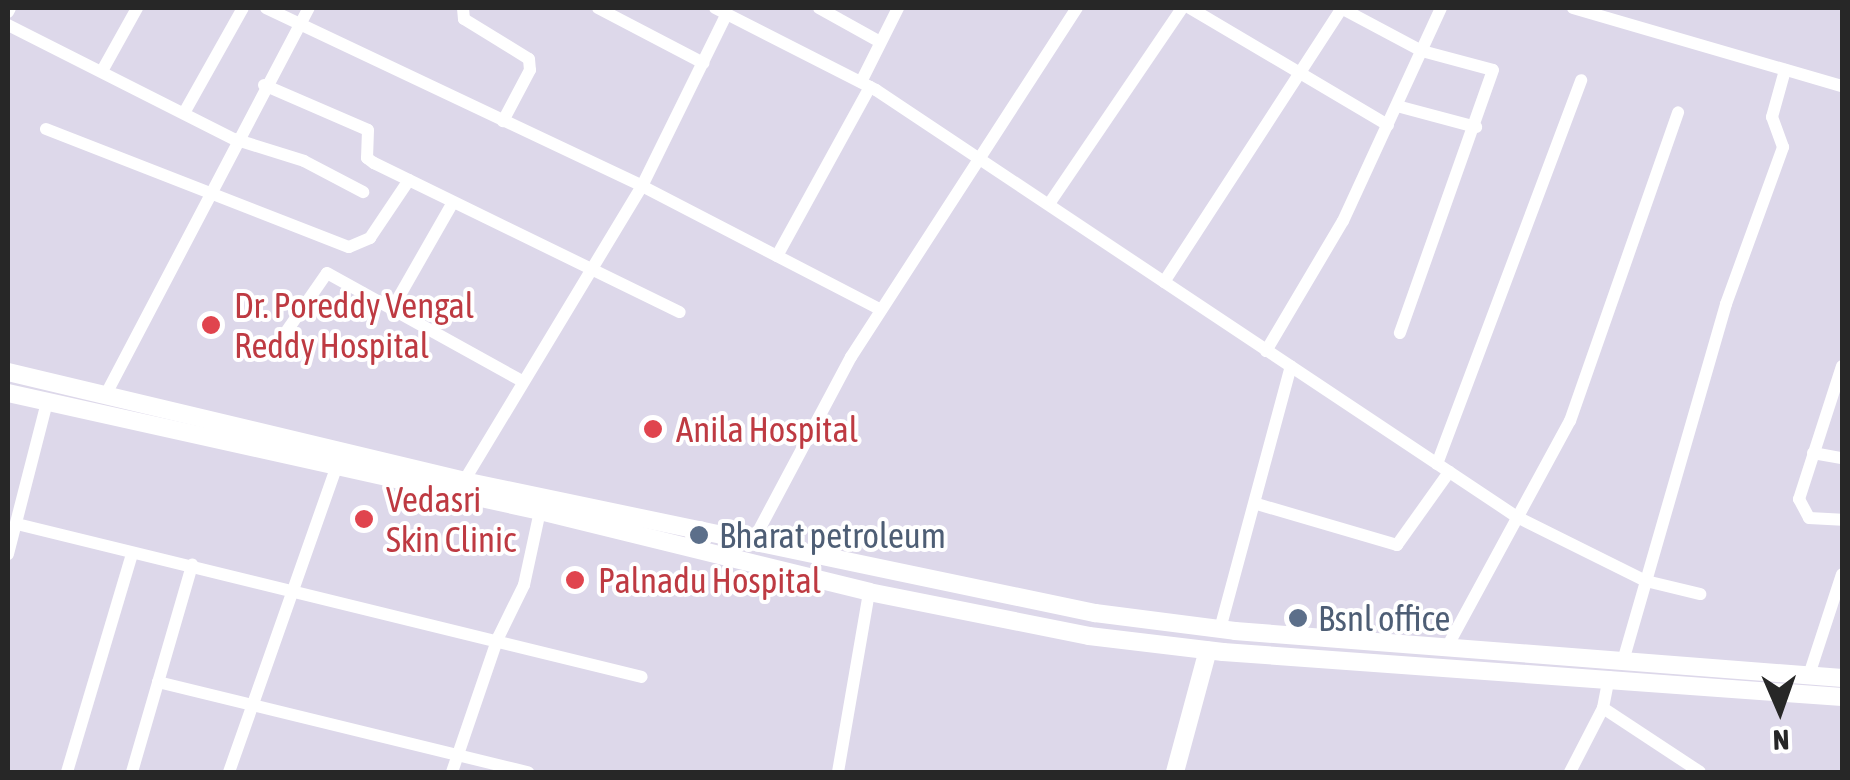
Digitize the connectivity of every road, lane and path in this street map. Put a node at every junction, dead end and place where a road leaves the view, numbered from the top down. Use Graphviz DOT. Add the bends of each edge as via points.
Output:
graph roads {
  1 [pos="137,8"];
  2 [pos="243,8"];
  3 [pos="266,8"];
  4 [pos="308,8"];
  5 [pos="464,8"];
  6 [pos="598,8"];
  7 [pos="819,8"];
  8 [pos="898,8"];
  9 [pos="1077,8"];
  10 [pos="1182,8"];
  11 [pos="1190,8"];
  12 [pos="1342,8"];
  13 [pos="1441,8"];
  14 [pos="1573,8"];
  15 [pos="721,11"];
  16 [pos="300,24"];
  17 [pos="8,25"];
  18 [pos="880,42"];
  19 [pos="1422,51"];
  20 [pos="702,63"];
  21 [pos="1784,70"];
  22 [pos="1301,71"];
  23 [pos="102,72"];
  24 [pos="1581,80"];
  25 [pos="264,85"];
  26 [pos="865,85"];
  27 [pos="1842,86"];
  28 [pos="1397,106"];
  29 [pos="1678,112"];
  30 [pos="184,113"];
  31 [pos="503,122"];
  32 [pos="1388,125"];
  33 [pos="1476,128"];
  34 [pos="46,129"];
  35 [pos="234,139"];
  36 [pos="976,156"];
  37 [pos="409,180"];
  38 [pos="642,186"];
  39 [pos="209,188"];
  40 [pos="363,192"];
  41 [pos="453,202"];
  42 [pos="1050,204"];
  43 [pos="777,256"];
  44 [pos="592,271"];
  45 [pos="1164,282"];
  46 [pos="392,309"];
  47 [pos="882,310"];
  48 [pos="680,312"];
  49 [pos="1400,333"];
  50 [pos="284,335"];
  51 [pos="1266,351"];
  52 [pos="1291,366"];
  53 [pos="1842,366"];
  54 [pos="8,372"];
  55 [pos="522,382"];
  56 [pos="8,392"];
  57 [pos="105,396"];
  58 [pos="48,402"];
  59 [pos="1813,453"];
  60 [pos="1842,458"];
  61 [pos="337,465"];
  62 [pos="1443,468"];
  63 [pos="464,481"];
  64 [pos="1257,504"];
  65 [pos="540,510"];
  66 [pos="1516,517"];
  67 [pos="1842,520"];
  68 [pos="17,524"];
  69 [pos="752,543"];
  70 [pos="8,554"];
  71 [pos="132,554"];
  72 [pos="192,566"];
  73 [pos="1842,574"];
  74 [pos="1646,581"];
  75 [pos="291,588"];
  76 [pos="869,592"];
  77 [pos="1700,594"];
  78 [pos="1228,630"];
  79 [pos="498,638"];
  80 [pos="1446,648"];
  81 [pos="1208,650"];
  82 [pos="1623,661"];
  83 [pos="1809,675"];
  84 [pos="642,677"];
  85 [pos="1609,677"];
  86 [pos="1842,678"];
  87 [pos="158,682"];
  88 [pos="1842,696"];
  89 [pos="249,708"];
  90 [pos="1603,708"];
  91 [pos="456,758"];
  92 [pos="67,772"];
  93 [pos="132,772"];
  94 [pos="229,772"];
  95 [pos="452,772"];
  96 [pos="528,772"];
  97 [pos="838,772"];
  98 [pos="1175,772"];
  99 [pos="1570,772"];
  100 [pos="1700,772"];
  1 -- 23 [label="street"];
  2 -- 30 [label="street"];
  3 -- 16 [label="street"];
  4 -- 16 [label="street"];
  5 -- 31 [label="street" via="464,19 529,58 530,70"];
  6 -- 20 [label="street"];
  7 -- 18 [label="street"];
  8 -- 18 [label="street"];
  9 -- 36 [label="street"];
  10 -- 42 [label="street"];
  11 -- 22 [label="street"];
  12 -- 19 [label="street"];
  12 -- 22 [label="street"];
  13 -- 19 [label="street"];
  14 -- 21 [label="street"];
  15 -- 20 [label="street"];
  15 -- 26 [label="street"];
  16 -- 25 [label="street"];
  16 -- 31 [label="street"];
  17 -- 23 [label="street"];
  18 -- 26 [label="street"];
  19 -- 28 [label="street"];
  19 -- 33 [label="street" via="1492,70"];
  20 -- 38 [label="street"];
  21 -- 27 [label="street"];
  21 -- 74 [label="street" via="1772,117 1784,147 1726,304"];
  22 -- 32 [label="street"];
  22 -- 45 [label="street"];
  23 -- 30 [label="street"];
  24 -- 62 [label="street"];
  25 -- 35 [label="street"];
  25 -- 37 [label="street" via="359,124 371,139 367,158"];
  26 -- 36 [label="street"];
  26 -- 43 [label="street"];
  28 -- 32 [label="street"];
  28 -- 33 [label="street"];
  29 -- 66 [label="street" via="1570,420"];
  30 -- 35 [label="street"];
  31 -- 38 [label="street"];
  32 -- 51 [label="street" via="1343,221"];
  33 -- 49 [label="street"];
  34 -- 39 [label="street"];
  35 -- 39 [label="street"];
  35 -- 40 [label="street" via="304,161"];
  36 -- 42 [label="street"];
  36 -- 47 [label="street"];
  37 -- 39 [label="street" via="370,238 348,247"];
  37 -- 41 [label="street"];
  38 -- 43 [label="street"];
  38 -- 44 [label="street"];
  39 -- 57 [label="street"];
  41 -- 44 [label="street"];
  41 -- 46 [label="street"];
  42 -- 45 [label="street"];
  43 -- 47 [label="street"];
  44 -- 48 [label="street"];
  44 -- 55 [label="street"];
  45 -- 51 [label="street"];
  46 -- 50 [label="street" via="322,274"];
  46 -- 55 [label="street"];
  47 -- 69 [label="street"];
  51 -- 52 [label="street"];
  52 -- 62 [label="street"];
  52 -- 64 [label="street"];
  53 -- 59 [label="street"];
  54 -- 57 [label="main road"];
  55 -- 63 [label="street"];
  56 -- 58 [label="main road"];
  57 -- 63 [label="main road"];
  58 -- 61 [label="main road"];
  58 -- 68 [label="street"];
  59 -- 60 [label="street"];
  59 -- 67 [label="street" via="1800,510 1809,518"];
  61 -- 65 [label="main road"];
  61 -- 75 [label="street"];
  62 -- 64 [label="street" via="1396,544"];
  62 -- 66 [label="street"];
  63 -- 69 [label="main road"];
  64 -- 78 [label="street"];
  65 -- 76 [label="main road"];
  65 -- 79 [label="street" via="524,585"];
  66 -- 74 [label="street"];
  66 -- 80 [label="street"];
  68 -- 70 [label="street"];
  68 -- 71 [label="street"];
  69 -- 78 [label="main road" via="954,588"];
  71 -- 72 [label="street"];
  71 -- 92 [label="street"];
  72 -- 75 [label="street"];
  72 -- 87 [label="street"];
  73 -- 83 [label="street"];
  74 -- 77 [label="street"];
  74 -- 82 [label="street"];
  75 -- 79 [label="street"];
  75 -- 89 [label="street"];
  76 -- 81 [label="main road" via="1089,636"];
  76 -- 97 [label="street"];
  78 -- 80 [label="main road"];
  79 -- 84 [label="street"];
  79 -- 91 [label="street"];
  80 -- 82 [label="main road"];
  81 -- 85 [label="main road"];
  81 -- 98 [label="main road"];
  82 -- 83 [label="main road"];
  83 -- 86 [label="main road"];
  85 -- 88 [label="main road"];
  85 -- 90 [label="street"];
  87 -- 89 [label="street"];
  87 -- 93 [label="street"];
  89 -- 91 [label="street"];
  89 -- 94 [label="street"];
  90 -- 99 [label="street"];
  90 -- 100 [label="street"];
  91 -- 95 [label="street"];
  91 -- 96 [label="street"];
}
